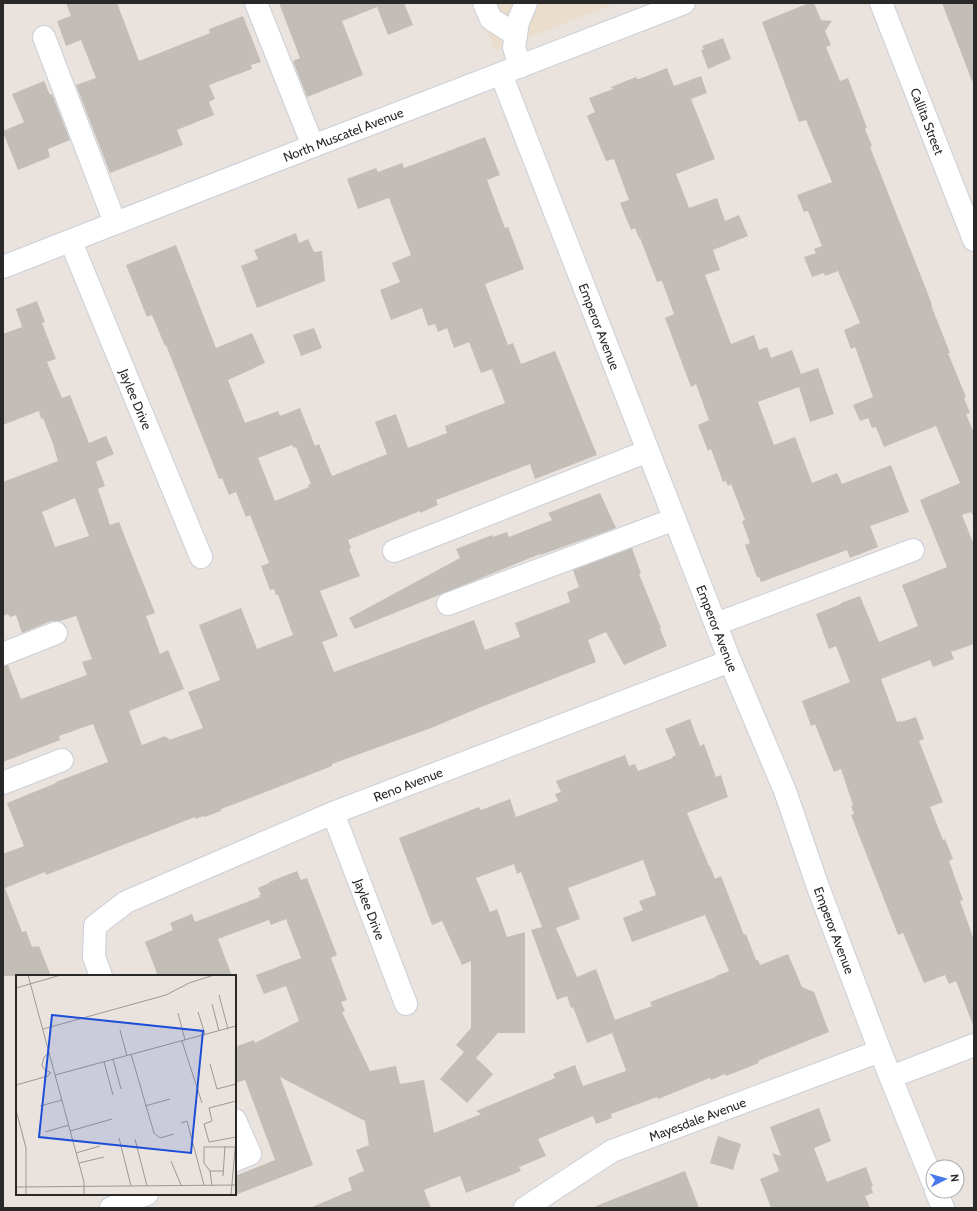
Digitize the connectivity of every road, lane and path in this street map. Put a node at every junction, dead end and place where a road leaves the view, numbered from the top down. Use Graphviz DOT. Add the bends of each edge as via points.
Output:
graph roads {
  1 [pos="256,3"];
  2 [pos="484,3"];
  3 [pos="526,3"];
  4 [pos="881,3"];
  5 [pos="674,5"];
  6 [pos="516,35"];
  7 [pos="44,37"];
  8 [pos="510,70"];
  9 [pos="313,146"];
  10 [pos="115,223"];
  11 [pos="974,240"];
  12 [pos="71,242"];
  13 [pos="3,267"];
  14 [pos="648,451"];
  15 [pos="675,519"];
  16 [pos="913,550"];
  17 [pos="394,551"];
  18 [pos="201,557"];
  19 [pos="448,604"];
  20 [pos="716,624"];
  21 [pos="56,633"];
  22 [pos="3,654"];
  23 [pos="730,661"];
  24 [pos="62,760"];
  25 [pos="3,783"];
  26 [pos="333,813"];
  27 [pos="101,975"];
  28 [pos="406,1004"];
  29 [pos="974,1045"];
  30 [pos="880,1051"];
  31 [pos="891,1077"];
  32 [pos="236,1122"];
  33 [pos="236,1160"];
  34 [pos="925,1162"];
  35 [pos="144,1195"];
  36 [pos="111,1208"];
  37 [pos="525,1208"];
  1 -- 9 [label="street"];
  2 -- 6 [label="street" via="491,19"];
  3 -- 6 [label="street, Emperor Avenue"];
  4 -- 11 [label="street, Callita Street"];
  5 -- 8 [label="street, North Muscatel Avenue"];
  6 -- 8 [label="street, Emperor Avenue"];
  7 -- 10 [label="street"];
  8 -- 9 [label="street, North Muscatel Avenue"];
  8 -- 14 [label="street, Emperor Avenue"];
  9 -- 10 [label="street, North Muscatel Avenue"];
  10 -- 12 [label="street, North Muscatel Avenue"];
  12 -- 13 [label="street, North Muscatel Avenue"];
  12 -- 18 [label="street, Jaylee Drive"];
  14 -- 15 [label="street, Emperor Avenue"];
  14 -- 17 [label="street"];
  15 -- 19 [label="street"];
  15 -- 20 [label="street, Emperor Avenue"];
  16 -- 20 [label="street"];
  20 -- 23 [label="street, Emperor Avenue"];
  21 -- 22 [label="street"];
  23 -- 26 [label="street, Reno Avenue"];
  23 -- 30 [label="street, Emperor Avenue" via="785,791"];
  24 -- 25 [label="street"];
  26 -- 27 [label="street, Reno Avenue" via="126,902 95,926 94,957"];
  26 -- 28 [label="street, Jaylee Drive"];
  29 -- 31 [label="street"];
  30 -- 31 [label="street, Emperor Avenue"];
  30 -- 37 [label="street, Mayesdale Avenue" via="612,1151"];
  31 -- 34 [label="street, Emperor Avenue"];
  32 -- 33 [label="street" via="250,1154"];
  35 -- 36 [label="street"];
}
